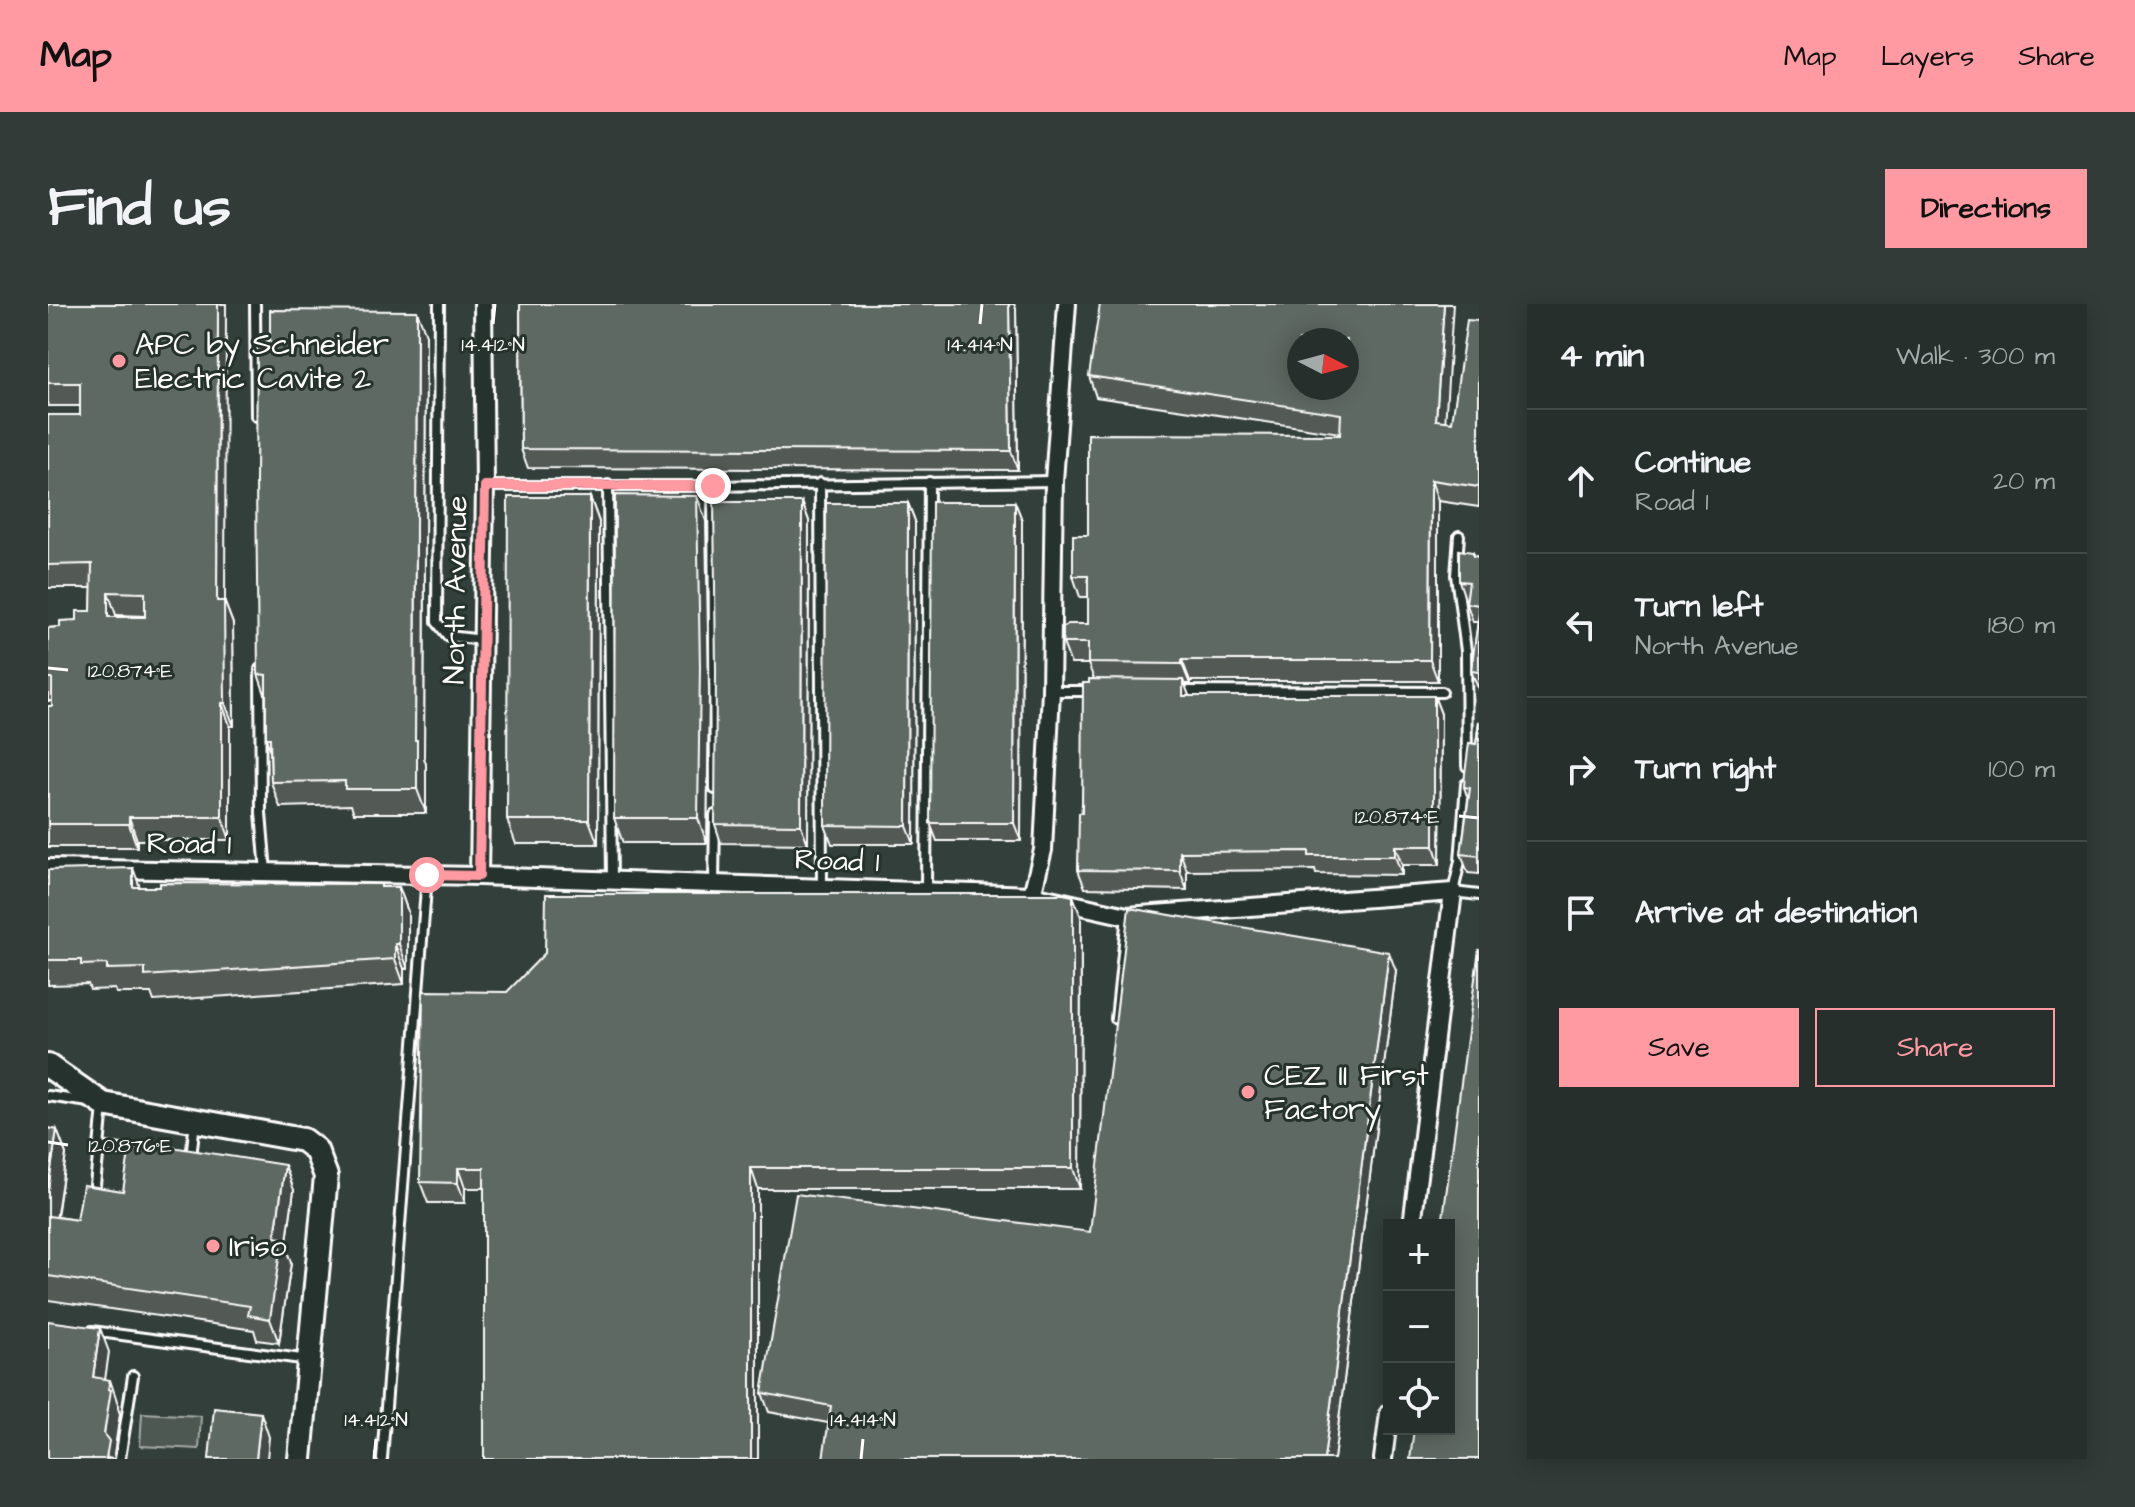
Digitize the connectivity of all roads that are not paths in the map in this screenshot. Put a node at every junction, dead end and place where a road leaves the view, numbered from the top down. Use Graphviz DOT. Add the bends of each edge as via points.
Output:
graph roads {
  1 [pos="255,304"];
  2 [pos="439,304"];
  3 [pos="483,304"];
  4 [pos="1067,304"];
  5 [pos="256,431"];
  6 [pos="1054,481"];
  7 [pos="929,482"];
  8 [pos="820,483"];
  9 [pos="608,485"];
  10 [pos="485,486"];
  11 [pos="713,486"];
  12 [pos="1459,536"];
  13 [pos="483,640"];
  14 [pos="259,654"];
  15 [pos="1051,691"];
  16 [pos="1098,691"];
  17 [pos="1161,691"];
  18 [pos="1442,692"];
  19 [pos="715,795"];
  20 [pos="715,810"];
  21 [pos="48,868"];
  22 [pos="266,872"];
  23 [pos="427,875"];
  24 [pos="479,876"];
  25 [pos="612,881"];
  26 [pos="714,884"];
  27 [pos="822,888"];
  28 [pos="926,891"];
  29 [pos="1453,892"];
  30 [pos="1032,895"];
  31 [pos="1479,895"];
  32 [pos="1127,916"];
  33 [pos="1115,1025"];
  34 [pos="48,1066"];
  35 [pos="48,1096"];
  36 [pos="103,1104"];
  37 [pos="195,1120"];
  38 [pos="99,1147"];
  39 [pos="145,1153"];
  40 [pos="175,1156"];
  41 [pos="191,1158"];
  42 [pos="206,1160"];
  43 [pos="93,1203"];
  44 [pos="1413,1219"];
  45 [pos="79,1329"];
  46 [pos="311,1360"];
  47 [pos="133,1376"];
  48 [pos="1386,1435"];
  49 [pos="120,1459"];
  50 [pos="300,1459"];
  51 [pos="382,1459"];
  52 [pos="1383,1459"];
  1 -- 5 [label="lane"];
  2 -- 13 [label="lane" via="437,622 448,636"];
  3 -- 10 [label="street, North Avenue"];
  4 -- 6 [label="street"];
  6 -- 7 [label="lane"];
  6 -- 15 [label="street"];
  7 -- 8 [label="lane"];
  7 -- 28 [label="lane"];
  8 -- 11 [label="lane"];
  8 -- 27 [label="lane"];
  9 -- 10 [label="lane"];
  9 -- 11 [label="lane"];
  9 -- 25 [label="lane"];
  10 -- 13 [label="street, North Avenue"];
  11 -- 19 [label="lane"];
  12 -- 29 [label="lane" via="1456,575 1466,651 1467,760"];
  13 -- 24 [label="street, North Avenue"];
  14 -- 22 [label="lane"];
  15 -- 16 [label="lane"];
  15 -- 30 [label="street" via="1043,850"];
  17 -- 18 [label="lane"];
  20 -- 26 [label="lane"];
  21 -- 22 [label="street, Road 1"];
  22 -- 23 [label="street, Road 1"];
  23 -- 24 [label="street, Road 1"];
  23 -- 51 [label="lane"];
  24 -- 25 [label="street, Road 1"];
  25 -- 26 [label="street, Road 1"];
  26 -- 27 [label="street, Road 1"];
  27 -- 28 [label="street, Road 1"];
  28 -- 30 [label="street, Road 1"];
  29 -- 31 [label="lane"];
  29 -- 32 [label="street, Road 1"];
  29 -- 44 [label="street"];
  30 -- 32 [label="street, Road 1"];
  32 -- 33 [label="lane"];
  34 -- 36 [label="street"];
  35 -- 36 [label="lane"];
  36 -- 37 [label="street"];
  36 -- 38 [label="lane"];
  37 -- 41 [label="lane"];
  37 -- 46 [label="street" via="303,1140 323,1162"];
  38 -- 39 [label="lane"];
  38 -- 43 [label="lane"];
  40 -- 41 [label="lane"];
  41 -- 42 [label="lane"];
  45 -- 46 [label="lane"];
  46 -- 50 [label="street"];
  47 -- 49 [label="lane"];
  48 -- 52 [label="street"];
}
